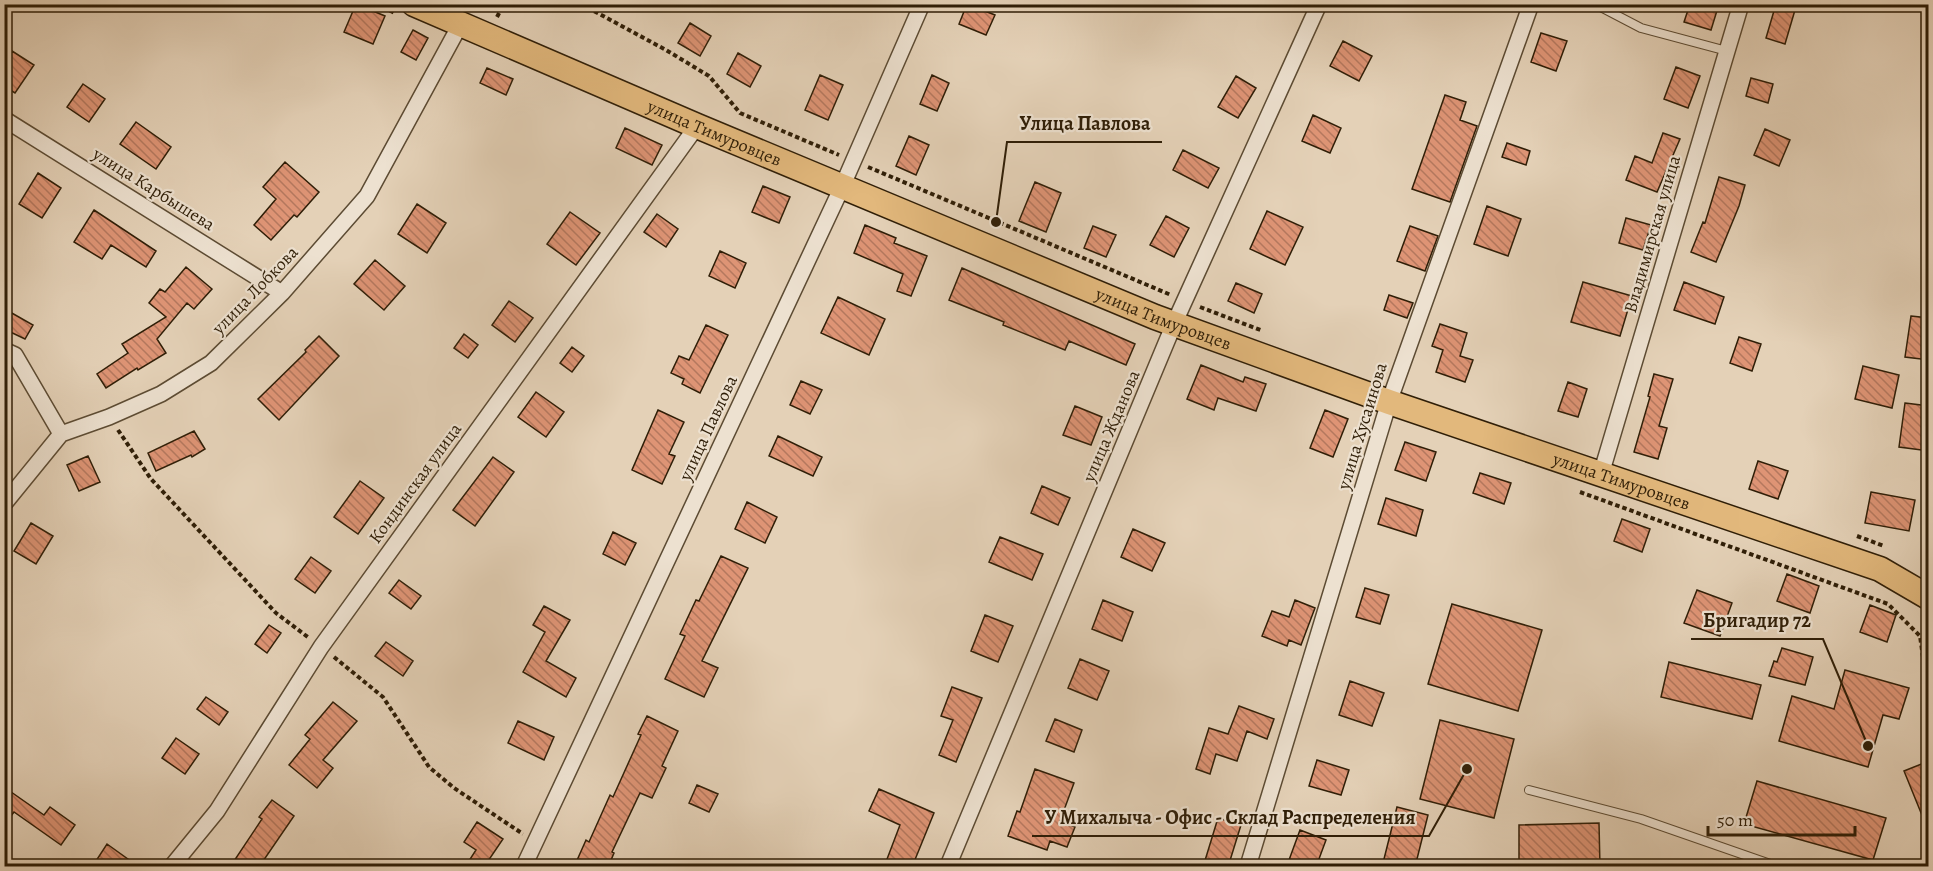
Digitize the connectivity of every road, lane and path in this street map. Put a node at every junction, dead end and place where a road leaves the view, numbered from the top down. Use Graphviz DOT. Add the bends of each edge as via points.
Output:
graph roads {
  1 [pos="414,4"];
  2 [pos="581,4"];
  3 [pos="922,4"];
  4 [pos="1319,4"];
  5 [pos="1531,4"];
  6 [pos="1595,4"];
  7 [pos="1741,4"];
  8 [pos="460,25"];
  9 [pos="1726,51"];
  10 [pos="4,118"];
  11 [pos="697,126"];
  12 [pos="853,161"];
  13 [pos="842,187"];
  14 [pos="282,293"];
  15 [pos="1185,301"];
  16 [pos="1174,324"];
  17 [pos="1266,332"];
  18 [pos="4,350"];
  19 [pos="1389,402"];
  20 [pos="61,434"];
  21 [pos="1601,474"];
  22 [pos="4,504"];
  23 [pos="1846,532"];
  24 [pos="1889,549"];
  25 [pos="1928,594"];
  26 [pos="1529,790"];
  27 [pos="172,867"];
  28 [pos="524,867"];
  29 [pos="948,867"];
  30 [pos="1248,867"];
  31 [pos="1776,867"];
  1 -- 8 [label="main road, улица Тимуровцев"];
  2 -- 12 [label="path" via="709,76 740,113"];
  3 -- 12 [label="street, улица Павлова"];
  4 -- 15 [label="street, улица Жданова"];
  5 -- 19 [label="street, улица Хусаинова"];
  6 -- 9 [label="lane" via="1641,28"];
  7 -- 9 [label="street, Владимирская улица"];
  8 -- 11 [label="main road, улица Тимуровцев"];
  8 -- 14 [label="street, улица Лобкова" via="367,196"];
  9 -- 21 [label="street, Владимирская улица"];
  10 -- 14 [label="street, улица Карбышева"];
  11 -- 13 [label="main road, улица Тимуровцев"];
  11 -- 27 [label="street, Кондинская улица" via="321,647 218,811"];
  12 -- 13 [label="street, улица Павлова"];
  12 -- 15 [label="path"];
  13 -- 16 [label="main road, улица Тимуровцев"];
  13 -- 28 [label="street, улица Павлова"];
  14 -- 20 [label="street, улица Лобкова" via="211,363 161,394"];
  15 -- 16 [label="street, улица Жданова"];
  15 -- 17 [label="path"];
  16 -- 19 [label="main road, улица Тимуровцев"];
  16 -- 29 [label="street, улица Жданова"];
  18 -- 20 [label="street" via="15,356"];
  19 -- 21 [label="main road, улица Тимуровцев"];
  19 -- 30 [label="street, улица Хусаинова"];
  20 -- 22 [label="street"];
  21 -- 25 [label="main road, улица Тимуровцев" via="1880,569"];
  23 -- 24 [label="path"];
  26 -- 31 [label="lane" via="1641,819"];
}
